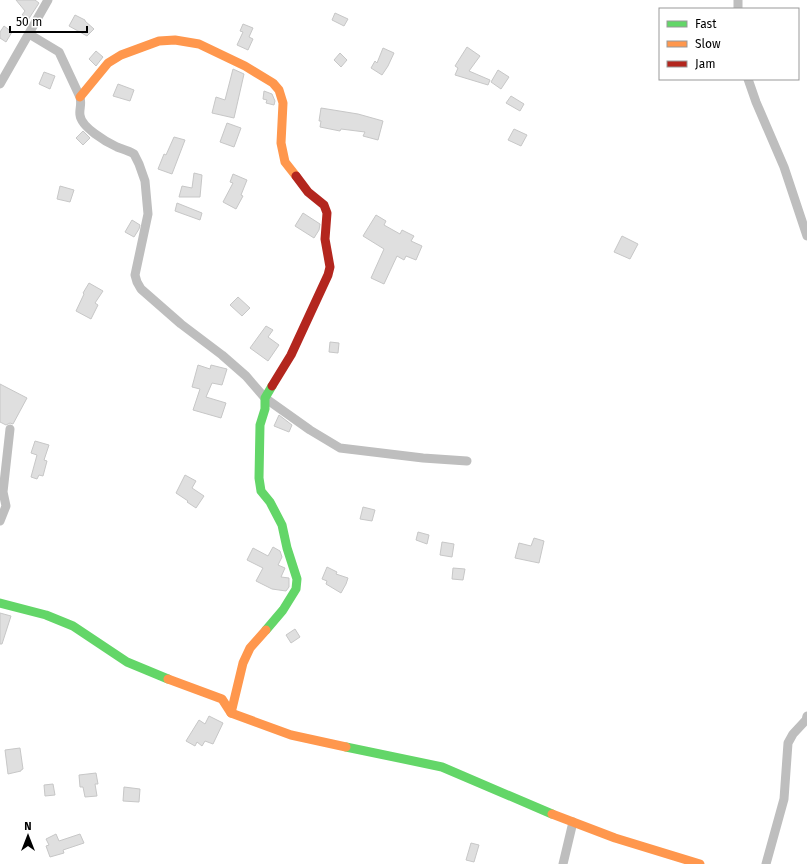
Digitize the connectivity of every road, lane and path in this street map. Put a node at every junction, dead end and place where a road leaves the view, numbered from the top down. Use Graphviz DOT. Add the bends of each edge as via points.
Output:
graph roads {
  1 [pos="48,0"];
  2 [pos="29,34"];
  3 [pos="748,80"];
  4 [pos="0,84"];
  5 [pos="80,97"];
  6 [pos="807,236"];
  7 [pos="266,398"];
  8 [pos="10,429"];
  9 [pos="467,461"];
  10 [pos="0,521"];
  11 [pos="0,603"];
  12 [pos="231,713"];
  13 [pos="807,716"];
  14 [pos="573,822"];
  15 [pos="563,864"];
  16 [pos="700,864"];
  17 [pos="766,864"];
  1 -- 2 [label="street"];
  2 -- 4 [label="street"];
  2 -- 5 [label="street" via="59,52"];
  3 -- 6 [label="street" via="784,167"];
  5 -- 7 [label="street" via="82,123 98,137 134,154 145,181 148,214 135,275 141,289 180,324 222,355"];
  5 -- 7 [label="street" via="108,63 121,55 159,41 175,40 199,44 245,66 278,90 283,103 283,157 308,192 324,205 327,213 325,239 330,267 291,355"];
  7 -- 9 [label="street" via="340,448"];
  7 -- 12 [label="street" via="260,425 261,491 282,525 297,584 283,610 250,648 243,662"];
  8 -- 10 [label="street" via="3,492 6,506"];
  11 -- 12 [label="street" via="46,615 73,626 127,662 222,699"];
  12 -- 14 [label="street" via="291,736 442,767"];
  13 -- 17 [label="street" via="788,743 784,800"];
  14 -- 15 [label="street"];
  14 -- 16 [label="street" via="615,838"];
}
